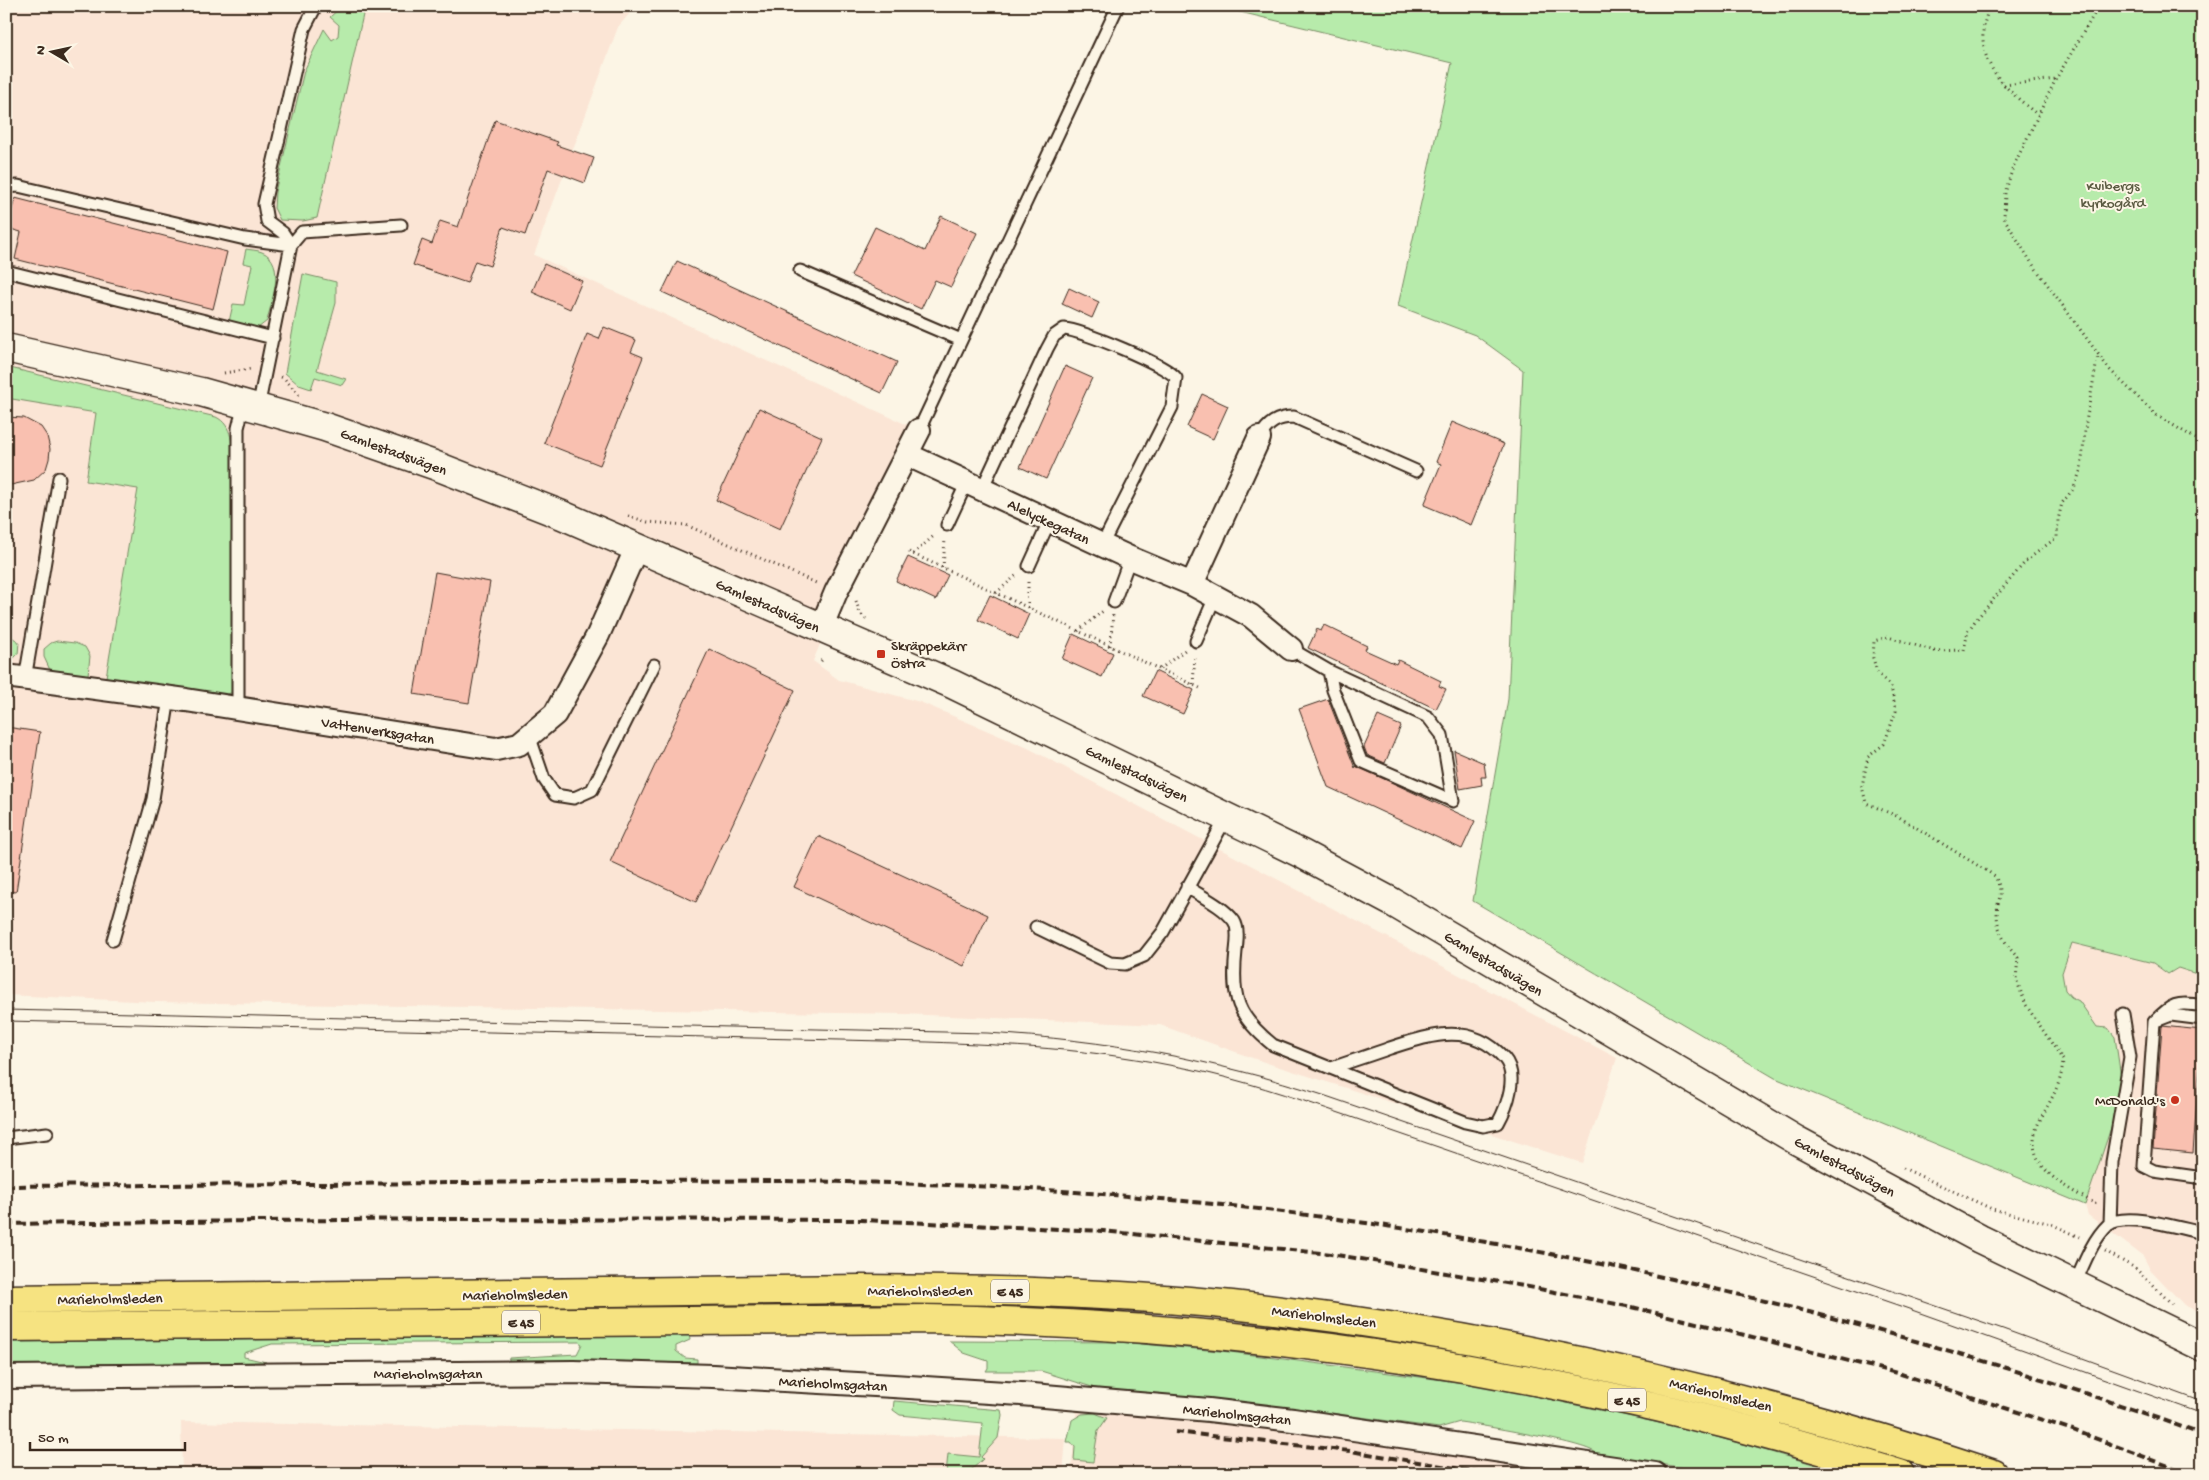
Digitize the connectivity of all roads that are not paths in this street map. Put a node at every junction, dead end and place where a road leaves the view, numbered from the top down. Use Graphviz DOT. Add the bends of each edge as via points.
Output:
graph roads {
  1 [pos="316,6"];
  2 [pos="1118,6"];
  3 [pos="6,187"];
  4 [pos="401,225"];
  5 [pos="290,245"];
  6 [pos="6,271"];
  7 [pos="800,271"];
  8 [pos="273,338"];
  9 [pos="962,340"];
  10 [pos="6,348"];
  11 [pos="251,406"];
  12 [pos="919,430"];
  13 [pos="1259,438"];
  14 [pos="908,455"];
  15 [pos="1416,471"];
  16 [pos="59,478"];
  17 [pos="975,486"];
  18 [pos="1050,520"];
  19 [pos="946,525"];
  20 [pos="1102,545"];
  21 [pos="637,548"];
  22 [pos="1130,558"];
  23 [pos="1029,566"];
  24 [pos="1192,584"];
  25 [pos="1215,596"];
  26 [pos="1114,602"];
  27 [pos="821,628"];
  28 [pos="1196,641"];
  29 [pos="1291,649"];
  30 [pos="654,665"];
  31 [pos="1329,671"];
  32 [pos="16,678"];
  33 [pos="170,698"];
  34 [pos="238,708"];
  35 [pos="529,735"];
  36 [pos="1227,816"];
  37 [pos="1187,887"];
  38 [pos="1036,927"];
  39 [pos="113,940"];
  40 [pos="2203,1006"];
  41 [pos="2123,1014"];
  42 [pos="2203,1019"];
  43 [pos="2154,1022"];
  44 [pos="1332,1068"];
  45 [pos="47,1133"];
  46 [pos="6,1138"];
  47 [pos="2203,1178"];
  48 [pos="2110,1224"];
  49 [pos="2203,1233"];
  50 [pos="2074,1286"];
  51 [pos="6,1300"];
  52 [pos="6,1327"];
  53 [pos="2203,1347"];
  54 [pos="6,1377"];
  55 [pos="1655,1474"];
  56 [pos="1900,1474"];
  57 [pos="1994,1474"];
  1 -- 5 [label="lane" via="304,29 264,204 267,222 283,233"];
  2 -- 9 [label="lane"];
  3 -- 5 [label="lane" via="18,186 245,239"];
  4 -- 5 [label="lane" via="302,232"];
  5 -- 8 [label="lane"];
  6 -- 8 [label="lane"];
  7 -- 9 [label="lane"];
  8 -- 11 [label="lane"];
  9 -- 12 [label="lane"];
  10 -- 11 [label="street, Gamlestadsvägen" via="144,378"];
  11 -- 21 [label="street, Gamlestadsvägen" via="325,427 434,465"];
  11 -- 34 [label="lane" via="238,428"];
  12 -- 14 [label="street"];
  13 -- 15 [label="lane" via="1265,427 1279,417 1294,417"];
  13 -- 24 [label="street"];
  14 -- 17 [label="street, Alelyckegatan"];
  14 -- 27 [label="street" via="836,592"];
  16 -- 32 [label="lane"];
  17 -- 18 [label="street, Alelyckegatan"];
  17 -- 19 [label="lane"];
  17 -- 20 [label="lane" via="1054,336 1064,329 1092,336 1173,373 1176,378 1172,407"];
  18 -- 20 [label="street, Alelyckegatan"];
  18 -- 23 [label="lane"];
  20 -- 22 [label="street, Alelyckegatan"];
  21 -- 27 [label="street, Gamlestadsvägen"];
  21 -- 35 [label="street, Vattenverksgatan" via="598,635 555,714"];
  22 -- 24 [label="street, Alelyckegatan"];
  22 -- 26 [label="lane"];
  24 -- 25 [label="street, Alelyckegatan"];
  25 -- 28 [label="lane"];
  25 -- 29 [label="street, Alelyckegatan" via="1251,616"];
  27 -- 36 [label="street, Gamlestadsvägen" via="961,688"];
  29 -- 31 [label="lane, Alelyckegatan"];
  30 -- 35 [label="lane" via="592,790 574,798 556,795 544,780"];
  31 -- 31 [label="lane, Alelyckegatan" via="1333,690 1361,761 1453,801 1442,735 1428,717"];
  32 -- 33 [label="street, Vattenverksgatan"];
  33 -- 34 [label="street, Vattenverksgatan"];
  33 -- 39 [label="lane" via="153,799"];
  34 -- 35 [label="street, Vattenverksgatan" via="496,748 519,744"];
  36 -- 37 [label="lane"];
  36 -- 50 [label="street, Gamlestadsvägen" via="1392,902 1796,1140"];
  37 -- 38 [label="lane" via="1162,932 1144,956 1125,964 1110,963"];
  37 -- 44 [label="lane" via="1234,922 1238,938 1236,990 1240,1012 1252,1028 1273,1045"];
  40 -- 43 [label="lane" via="2170,1006"];
  41 -- 48 [label="lane" via="2130,1057 2112,1162"];
  42 -- 43 [label="lane" via="2171,1015"];
  43 -- 47 [label="lane" via="2144,1166 2154,1171"];
  44 -- 44 [label="lane" via="1465,1122 1483,1126 1498,1123 1509,1104 1511,1083 1506,1061 1494,1048 1454,1033 1431,1035"];
  45 -- 46 [label="lane"];
  48 -- 49 [label="lane" via="2124,1219"];
  48 -- 50 [label="lane" via="2094,1245"];
  50 -- 53 [label="street, Gamlestadsvägen"];
  51 -- 57 [label="highway, Marieholmsleden / E 45" via="861,1289 996,1290 1229,1305 1375,1322 1626,1370 1809,1416"];
  52 -- 56 [label="highway, Marieholmsleden / E 45" via="927,1319 1164,1330 1409,1358 1588,1391 1842,1455"];
  54 -- 55 [label="street, Marieholmsgatan" via="588,1372 894,1386 1228,1412"];
}
